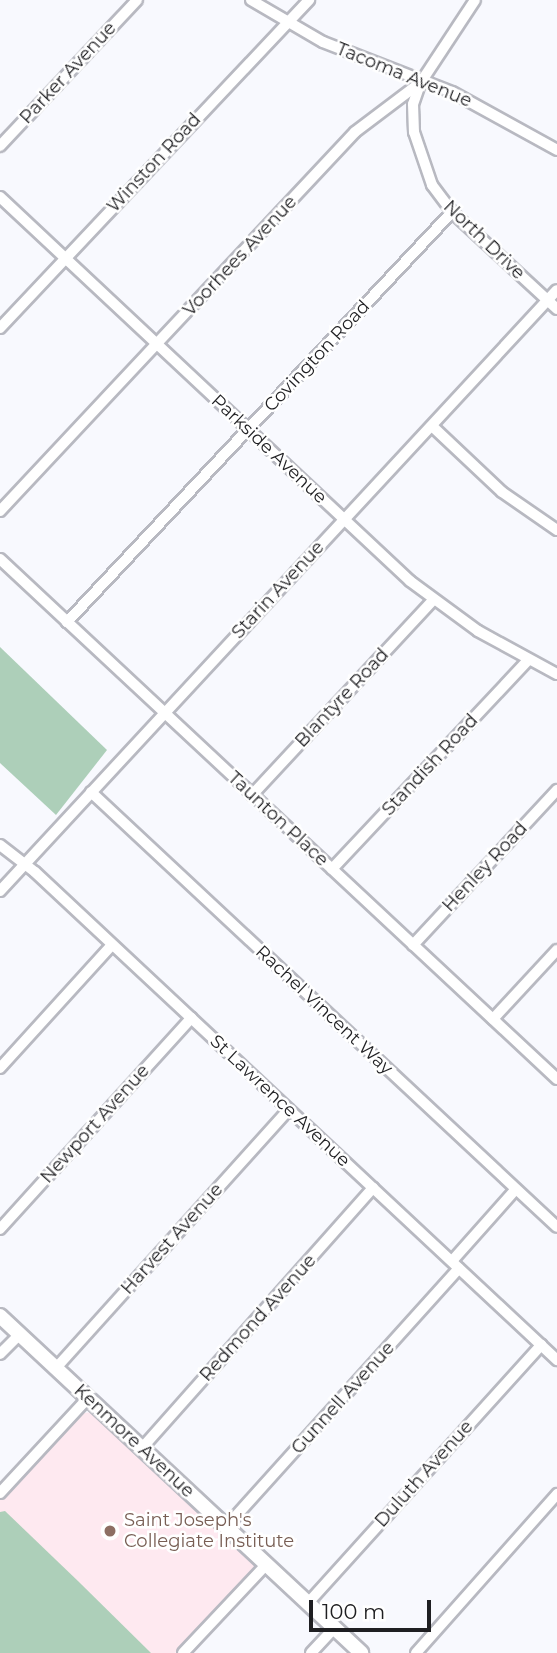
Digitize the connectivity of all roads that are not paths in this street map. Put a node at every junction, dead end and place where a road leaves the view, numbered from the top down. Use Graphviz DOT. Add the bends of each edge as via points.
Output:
graph roads {
  1 [pos="136,0"];
  2 [pos="251,0"];
  3 [pos="309,0"];
  4 [pos="475,0"];
  5 [pos="290,24"];
  6 [pos="421,82"];
  7 [pos="0,146"];
  8 [pos="557,150"];
  9 [pos="0,197"];
  10 [pos="452,212"];
  11 [pos="65,258"];
  12 [pos="557,290"];
  13 [pos="547,301"];
  14 [pos="557,309"];
  15 [pos="0,328"];
  16 [pos="157,344"];
  17 [pos="432,426"];
  18 [pos="248,429"];
  19 [pos="0,511"];
  20 [pos="344,520"];
  21 [pos="557,530"];
  22 [pos="0,559"];
  23 [pos="433,600"];
  24 [pos="67,622"];
  25 [pos="528,660"];
  26 [pos="557,674"];
  27 [pos="163,713"];
  28 [pos="557,790"];
  29 [pos="91,792"];
  30 [pos="252,795"];
  31 [pos="0,845"];
  32 [pos="24,864"];
  33 [pos="332,869"];
  34 [pos="0,891"];
  35 [pos="112,945"];
  36 [pos="413,945"];
  37 [pos="557,950"];
  38 [pos="191,1018"];
  39 [pos="493,1019"];
  40 [pos="0,1068"];
  41 [pos="557,1079"];
  42 [pos="289,1109"];
  43 [pos="373,1188"];
  44 [pos="516,1189"];
  45 [pos="557,1227"];
  46 [pos="0,1230"];
  47 [pos="455,1265"];
  48 [pos="0,1316"];
  49 [pos="20,1334"];
  50 [pos="541,1345"];
  51 [pos="0,1354"];
  52 [pos="557,1360"];
  53 [pos="56,1368"];
  54 [pos="88,1398"];
  55 [pos="142,1448"];
  56 [pos="0,1493"];
  57 [pos="557,1494"];
  58 [pos="226,1527"];
  59 [pos="266,1565"];
  60 [pos="308,1603"];
  61 [pos="334,1628"];
  62 [pos="183,1653"];
  63 [pos="311,1653"];
  64 [pos="361,1653"];
  65 [pos="415,1653"];
  1 -- 7 [label="street, Parker Avenue"];
  2 -- 5 [label="street, Tacoma Avenue"];
  3 -- 5 [label="street, Winston Road"];
  4 -- 6 [label="street, Voorhees Avenue"];
  5 -- 6 [label="street, Tacoma Avenue" via="342,52"];
  5 -- 11 [label="street, Winston Road" via="254,55"];
  6 -- 8 [label="street, Tacoma Avenue" via="496,113"];
  6 -- 10 [label="street, North Drive" via="413,104 416,149 432,185"];
  6 -- 16 [label="street, Voorhees Avenue" via="355,131"];
  9 -- 11 [label="street, Parkside Avenue"];
  10 -- 13 [label="street, North Drive"];
  10 -- 18 [label="street, Covington Road"];
  11 -- 15 [label="street, Winston Road"];
  11 -- 16 [label="street, Parkside Avenue"];
  12 -- 13 [label="street, Starin Avenue"];
  13 -- 14 [label="street, North Drive"];
  13 -- 17 [label="street, Starin Avenue"];
  16 -- 18 [label="street, Parkside Avenue"];
  16 -- 19 [label="street, Voorhees Avenue"];
  17 -- 20 [label="street, Starin Avenue"];
  17 -- 21 [label="street" via="502,492"];
  18 -- 20 [label="street, Parkside Avenue"];
  18 -- 24 [label="street, Covington Road"];
  20 -- 23 [label="street, Parkside Avenue"];
  20 -- 27 [label="street, Starin Avenue"];
  22 -- 24 [label="street, Taunton Place"];
  23 -- 25 [label="street, Parkside Avenue"];
  23 -- 30 [label="street, Blantyre Road"];
  24 -- 27 [label="street, Taunton Place"];
  25 -- 26 [label="street, Parkside Avenue"];
  25 -- 33 [label="street, Standish Road"];
  27 -- 29 [label="street, Starin Avenue"];
  27 -- 30 [label="street, Taunton Place"];
  28 -- 36 [label="street, Henley Road"];
  29 -- 32 [label="street, Starin Avenue"];
  29 -- 44 [label="street, Rachel Vincent Way"];
  30 -- 33 [label="street, Taunton Place"];
  31 -- 32 [label="street, St Lawrence Avenue"];
  32 -- 34 [label="street, Starin Avenue"];
  32 -- 35 [label="street, St Lawrence Avenue"];
  33 -- 36 [label="street, Taunton Place"];
  35 -- 38 [label="street, St Lawrence Avenue"];
  35 -- 40 [label="street"];
  36 -- 39 [label="street, Taunton Place"];
  37 -- 39 [label="street"];
  38 -- 42 [label="street, St Lawrence Avenue"];
  38 -- 46 [label="street, Newport Avenue"];
  39 -- 41 [label="street, Taunton Place"];
  42 -- 43 [label="street, St Lawrence Avenue"];
  42 -- 53 [label="street, Harvest Avenue"];
  43 -- 47 [label="street, St Lawrence Avenue"];
  43 -- 55 [label="street, Redmond Avenue"];
  44 -- 45 [label="street, Rachel Vincent Way"];
  44 -- 47 [label="street, Gunnell Avenue"];
  47 -- 50 [label="street, St Lawrence Avenue"];
  47 -- 58 [label="street, Gunnell Avenue"];
  48 -- 49 [label="main road, Kenmore Avenue"];
  49 -- 51 [label="street"];
  49 -- 53 [label="main road, Kenmore Avenue"];
  50 -- 52 [label="street, St Lawrence Avenue"];
  50 -- 60 [label="street, Duluth Avenue"];
  53 -- 54 [label="main road, Kenmore Avenue"];
  54 -- 55 [label="main road, Kenmore Avenue"];
  54 -- 56 [label="street"];
  55 -- 58 [label="main road, Kenmore Avenue"];
  57 -- 65 [label="street"];
  58 -- 59 [label="main road, Kenmore Avenue"];
  59 -- 60 [label="main road, Kenmore Avenue"];
  59 -- 62 [label="street"];
  60 -- 61 [label="main road, Kenmore Avenue"];
  61 -- 63 [label="street"];
  61 -- 64 [label="main road, Kenmore Avenue"];
}
